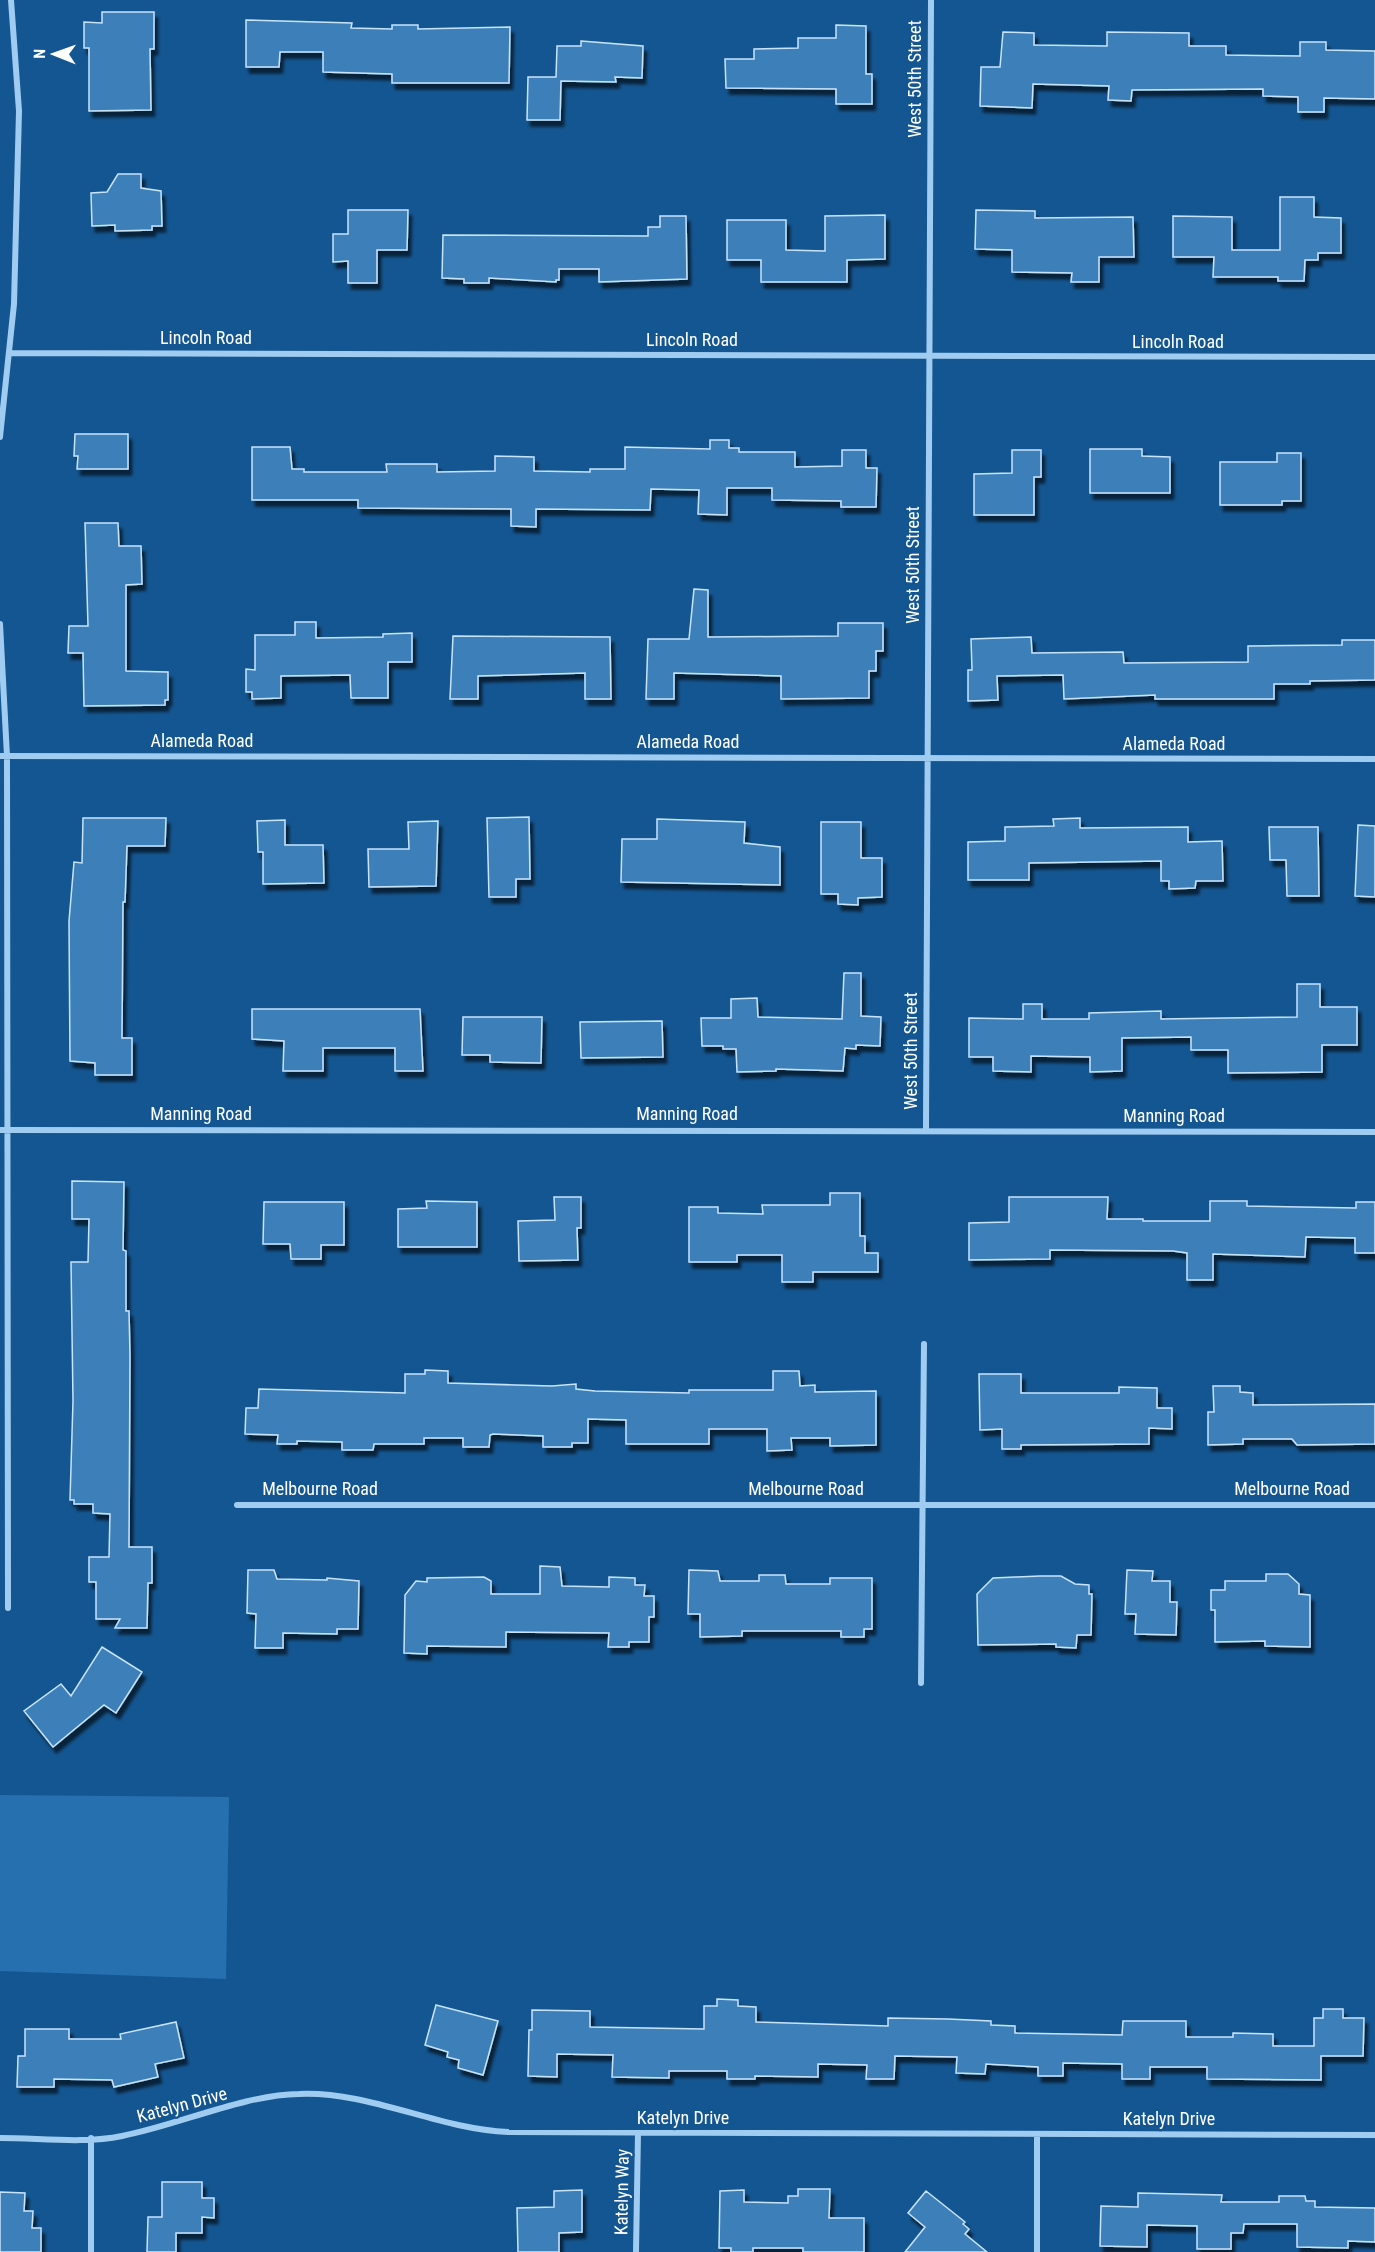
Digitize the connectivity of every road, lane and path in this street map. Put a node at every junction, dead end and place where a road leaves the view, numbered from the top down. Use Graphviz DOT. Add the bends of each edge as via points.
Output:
graph roads {
  1 [pos="11,0"];
  2 [pos="931,0"];
  3 [pos="9,353"];
  4 [pos="929,356"];
  5 [pos="1375,357"];
  6 [pos="0,437"];
  7 [pos="0,624"];
  8 [pos="4,756"];
  9 [pos="928,758"];
  10 [pos="1375,759"];
  11 [pos="3,1130"];
  12 [pos="926,1130"];
  13 [pos="1375,1132"];
  14 [pos="924,1344"];
  15 [pos="924,1503"];
  16 [pos="237,1504"];
  17 [pos="1375,1505"];
  18 [pos="8,1608"];
  19 [pos="921,1683"];
  20 [pos="638,2133"];
  21 [pos="1037,2134"];
  22 [pos="1375,2135"];
  23 [pos="0,2138"];
  24 [pos="91,2138"];
  25 [pos="91,2252"];
  26 [pos="636,2252"];
  27 [pos="1037,2252"];
  1 -- 3 [label="street" via="19,111"];
  2 -- 4 [label="street, West 50th Street"];
  3 -- 4 [label="street, Lincoln Road"];
  3 -- 6 [label="street"];
  4 -- 5 [label="street, Lincoln Road"];
  4 -- 9 [label="street, West 50th Street"];
  7 -- 8 [label="street"];
  8 -- 9 [label="street, Alameda Road"];
  8 -- 11 [label="street"];
  9 -- 10 [label="street, Alameda Road"];
  9 -- 12 [label="street, West 50th Street"];
  11 -- 12 [label="street, Manning Road"];
  11 -- 18 [label="street"];
  12 -- 13 [label="street, Manning Road"];
  14 -- 15 [label="street"];
  15 -- 16 [label="street, Melbourne Road"];
  15 -- 17 [label="street, Melbourne Road"];
  15 -- 19 [label="street"];
  20 -- 21 [label="street, Katelyn Drive"];
  20 -- 24 [label="street, Katelyn Drive" via="491,2131 313,2093 270,2097 137,2133"];
  20 -- 26 [label="street, Katelyn Way"];
  21 -- 22 [label="street, Katelyn Drive"];
  21 -- 27 [label="street"];
  23 -- 24 [label="street, Katelyn Drive"];
  24 -- 25 [label="street"];
}
